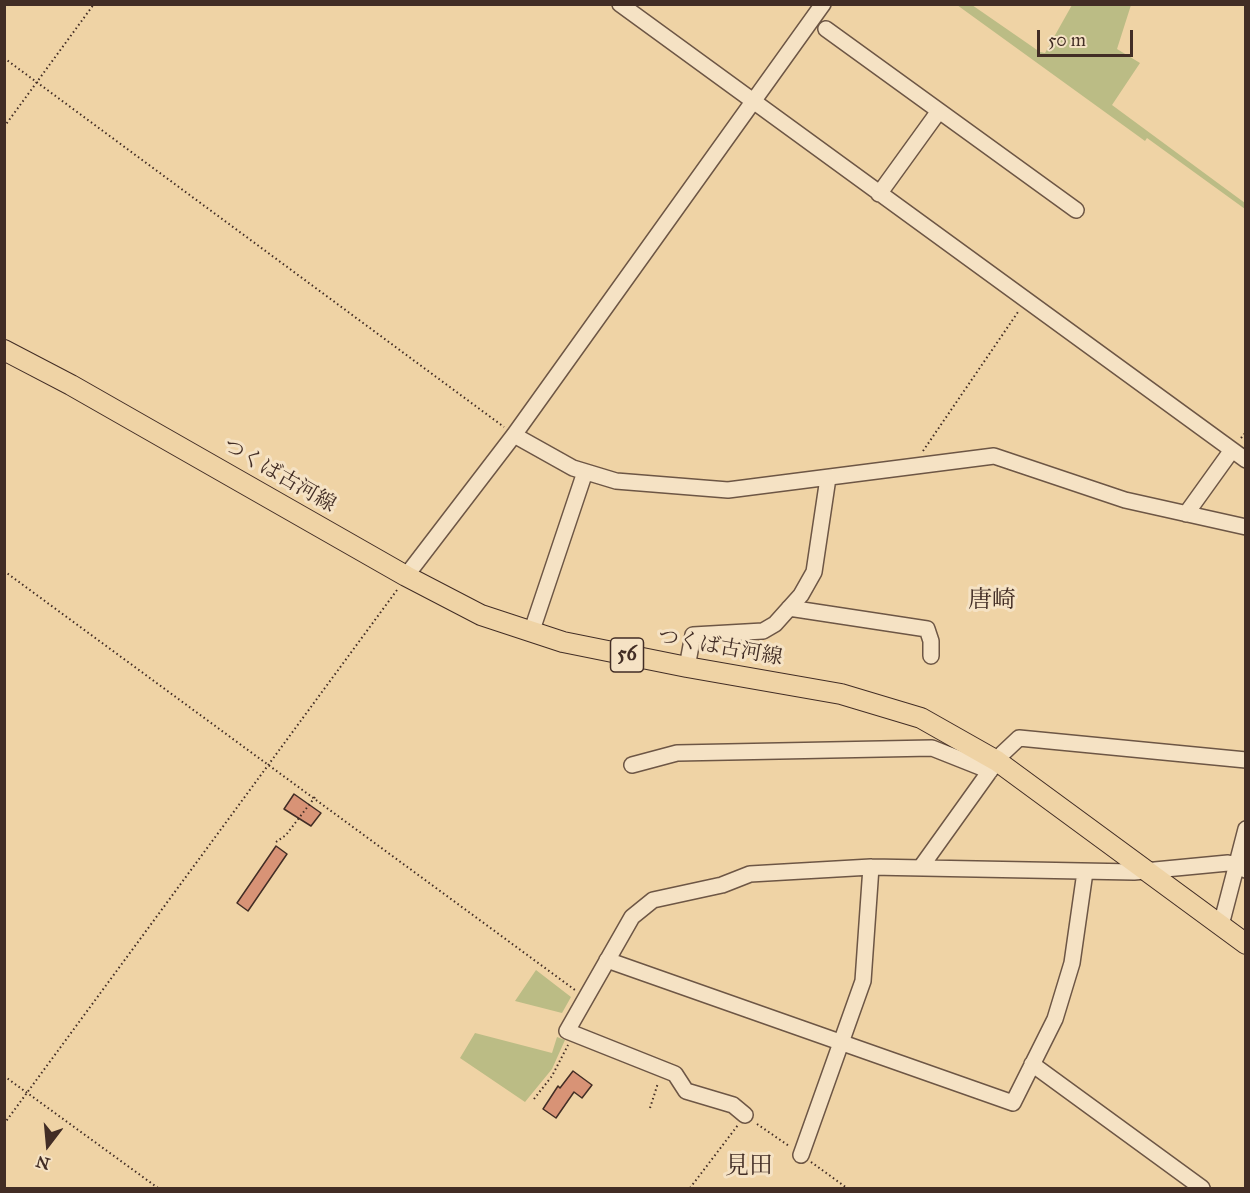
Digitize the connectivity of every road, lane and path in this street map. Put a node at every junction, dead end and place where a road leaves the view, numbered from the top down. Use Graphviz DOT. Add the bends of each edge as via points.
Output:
graph roads {
  1 [pos="94,4"];
  2 [pos="620,4"];
  3 [pos="823,4"];
  4 [pos="826,28"];
  5 [pos="4,58"];
  6 [pos="38,82"];
  7 [pos="752,100"];
  8 [pos="939,111"];
  9 [pos="4,127"];
  10 [pos="879,194"];
  11 [pos="1076,210"];
  12 [pos="1027,300"];
  13 [pos="4,350"];
  14 [pos="514,435"];
  15 [pos="1232,450"];
  16 [pos="1245,460"];
  17 [pos="915,465"];
  18 [pos="585,472"];
  19 [pos="828,478"];
  20 [pos="1186,514"];
  21 [pos="1245,527"];
  22 [pos="4,571"];
  23 [pos="406,576"];
  24 [pos="789,608"];
  25 [pos="531,633"];
  26 [pos="931,656"];
  27 [pos="687,667"];
  28 [pos="1245,760"];
  29 [pos="269,764"];
  30 [pos="633,765"];
  31 [pos="993,766"];
  32 [pos="315,797"];
  33 [pos="1245,829"];
  34 [pos="276,842"];
  35 [pos="871,867"];
  36 [pos="921,867"];
  37 [pos="1240,868"];
  38 [pos="1149,871"];
  39 [pos="1085,872"];
  40 [pos="1221,925"];
  41 [pos="1245,944"];
  42 [pos="608,960"];
  43 [pos="586,998"];
  44 [pos="573,1034"];
  45 [pos="843,1041"];
  46 [pos="1032,1064"];
  47 [pos="662,1069"];
  48 [pos="4,1076"];
  49 [pos="28,1093"];
  50 [pos="534,1099"];
  51 [pos="650,1108"];
  52 [pos="745,1115"];
  53 [pos="4,1124"];
  54 [pos="801,1155"];
  55 [pos="158,1188"];
  56 [pos="690,1188"];
  57 [pos="1202,1188"];
  1 -- 6 [label="path"];
  2 -- 7 [label="street"];
  3 -- 7 [label="street"];
  4 -- 8 [label="street"];
  5 -- 6 [label="path"];
  6 -- 9 [label="path"];
  6 -- 14 [label="path"];
  7 -- 10 [label="street"];
  7 -- 14 [label="street"];
  8 -- 10 [label="street"];
  8 -- 11 [label="street"];
  10 -- 12 [label="street"];
  12 -- 15 [label="street"];
  12 -- 17 [label="path"];
  13 -- 23 [label="main road, つくば古河線 / 56"];
  14 -- 18 [label="street"];
  14 -- 23 [label="street"];
  15 -- 16 [label="street"];
  15 -- 20 [label="street"];
  17 -- 19 [label="street"];
  17 -- 20 [label="street" via="994,456 1125,500"];
  18 -- 19 [label="street" via="616,481 728,490"];
  18 -- 25 [label="street"];
  19 -- 24 [label="street" via="814,572"];
  20 -- 21 [label="street"];
  22 -- 29 [label="path"];
  23 -- 25 [label="main road, つくば古河線 / 56" via="481,615"];
  23 -- 29 [label="path"];
  24 -- 26 [label="street" via="927,629"];
  24 -- 27 [label="street" via="764,631 693,635"];
  25 -- 27 [label="main road, つくば古河線 / 56"];
  27 -- 31 [label="main road, つくば古河線 / 56" via="872,701 921,718"];
  28 -- 31 [label="street" via="1019,738"];
  29 -- 32 [label="path"];
  29 -- 49 [label="path"];
  30 -- 31 [label="street" via="677,753 932,748"];
  31 -- 36 [label="street"];
  31 -- 38 [label="main road, つくば古河線 / 56"];
  32 -- 34 [label="path" via="286,836"];
  32 -- 43 [label="path"];
  33 -- 37 [label="street"];
  35 -- 36 [label="street"];
  35 -- 42 [label="street" via="750,874 722,885 653,900 632,917"];
  35 -- 45 [label="street" via="863,981"];
  36 -- 39 [label="street"];
  37 -- 38 [label="street" via="1228,863"];
  37 -- 40 [label="street"];
  38 -- 39 [label="street"];
  38 -- 40 [label="main road, つくば古河線 / 56"];
  39 -- 46 [label="street" via="1072,963 1055,1019"];
  40 -- 41 [label="main road, つくば古河線 / 56"];
  42 -- 43 [label="street"];
  42 -- 45 [label="street"];
  43 -- 44 [label="street" via="567,1031"];
  44 -- 47 [label="street"];
  44 -- 50 [label="path" via="563,1059"];
  45 -- 46 [label="street" via="1013,1103"];
  45 -- 54 [label="street"];
  46 -- 57 [label="street"];
  47 -- 51 [label="path"];
  47 -- 52 [label="street" via="675,1074 686,1091 733,1105"];
  48 -- 49 [label="path"];
  49 -- 53 [label="path"];
  49 -- 55 [label="path"];
  52 -- 56 [label="path"];
}
